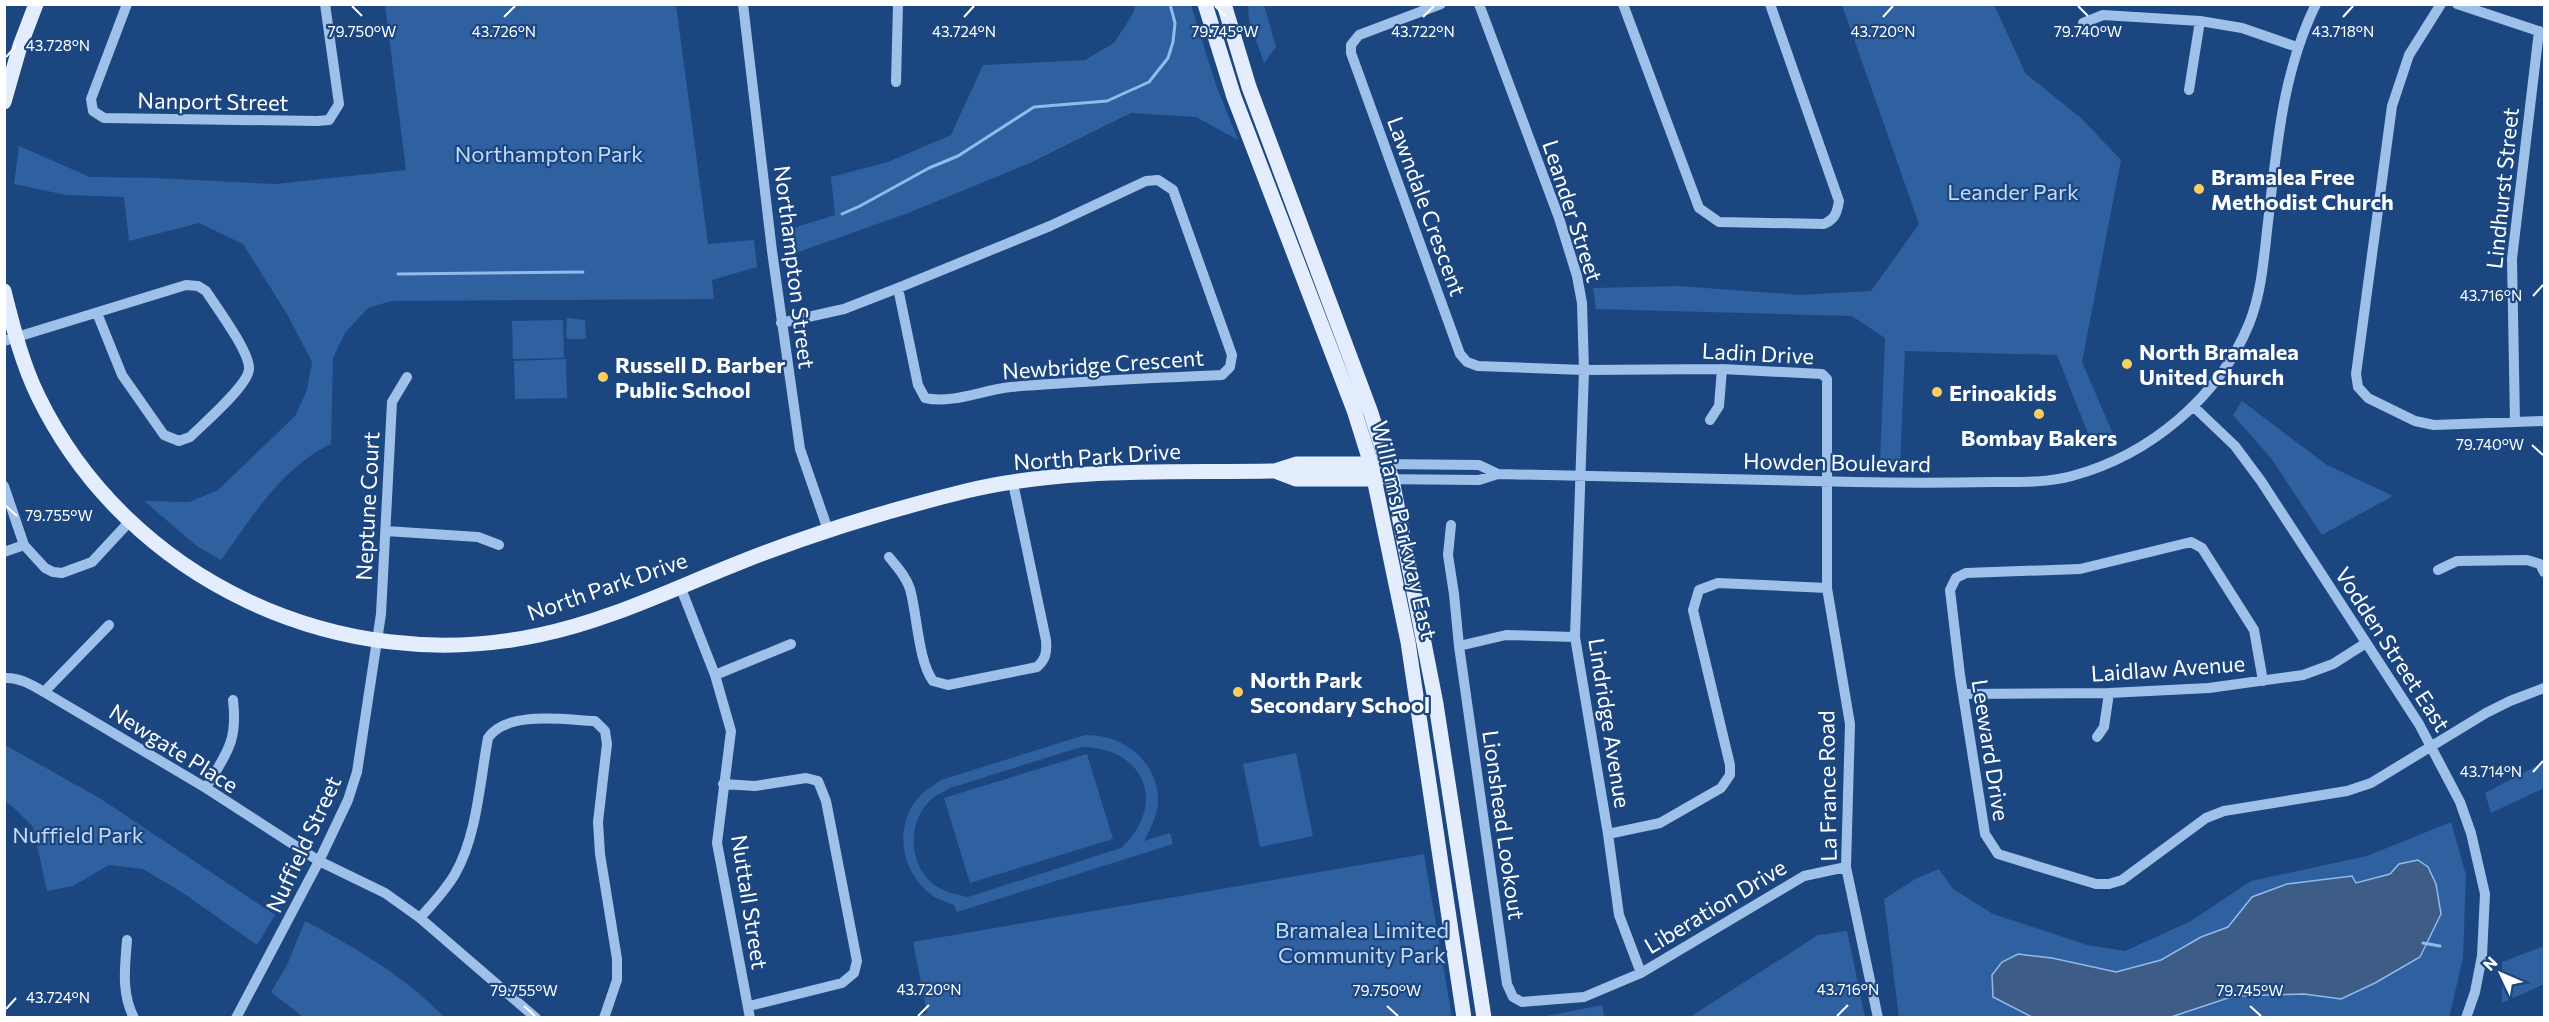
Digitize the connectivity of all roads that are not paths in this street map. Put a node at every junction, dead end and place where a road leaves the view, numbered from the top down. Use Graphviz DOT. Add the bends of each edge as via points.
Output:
graph roads {
  1 [pos="36,4"];
  2 [pos="127,4"];
  3 [pos="325,4"];
  4 [pos="743,4"];
  5 [pos="898,4"];
  6 [pos="1205,4"];
  7 [pos="1224,4"];
  8 [pos="1441,4"];
  9 [pos="1479,4"];
  10 [pos="1623,4"];
  11 [pos="1770,4"];
  12 [pos="2316,4"];
  13 [pos="2441,4"];
  14 [pos="2457,4"];
  15 [pos="2200,21"];
  16 [pos="2083,23"];
  17 [pos="2542,32"];
  18 [pos="2297,47"];
  19 [pos="896,82"];
  20 [pos="2189,90"];
  21 [pos="4,102"];
  22 [pos="898,288"];
  23 [pos="4,291"];
  24 [pos="98,313"];
  25 [pos="782,323"];
  26 [pos="10,339"];
  27 [pos="1722,369"];
  28 [pos="1584,370"];
  29 [pos="407,377"];
  30 [pos="2193,406"];
  31 [pos="1710,420"];
  32 [pos="2544,421"];
  33 [pos="2515,422"];
  34 [pos="1388,464"];
  35 [pos="1372,472"];
  36 [pos="1498,474"];
  37 [pos="1579,475"];
  38 [pos="1392,480"];
  39 [pos="1826,481"];
  40 [pos="1013,483"];
  41 [pos="4,486"];
  42 [pos="130,521"];
  43 [pos="1451,525"];
  44 [pos="828,530"];
  45 [pos="386,531"];
  46 [pos="24,544"];
  47 [pos="499,545"];
  48 [pos="4,552"];
  49 [pos="889,557"];
  50 [pos="2439,570"];
  51 [pos="2544,572"];
  52 [pos="680,586"];
  53 [pos="1827,588"];
  54 [pos="109,625"];
  55 [pos="1575,638"];
  56 [pos="378,641"];
  57 [pos="2366,643"];
  58 [pos="791,644"];
  59 [pos="1459,646"];
  60 [pos="715,675"];
  61 [pos="4,678"];
  62 [pos="2263,681"];
  63 [pos="2544,688"];
  64 [pos="45,692"];
  65 [pos="2109,693"];
  66 [pos="1963,694"];
  67 [pos="233,700"];
  68 [pos="2097,737"];
  69 [pos="2432,747"];
  70 [pos="723,784"];
  71 [pos="206,789"];
  72 [pos="1608,834"];
  73 [pos="319,861"];
  74 [pos="1846,867"];
  75 [pos="420,918"];
  76 [pos="127,940"];
  77 [pos="1641,973"];
  78 [pos="749,1012"];
  79 [pos="134,1017"];
  80 [pos="236,1017"];
  81 [pos="536,1017"];
  82 [pos="604,1017"];
  83 [pos="1464,1017"];
  84 [pos="1484,1017"];
  85 [pos="1878,1017"];
  86 [pos="2466,1017"];
  1 -- 21 [label="main road"];
  2 -- 3 [label="street, Nanport Street" via="91,99 93,111 104,118 317,122 329,120 339,104"];
  4 -- 25 [label="street, Northampton Street"];
  5 -- 19 [label="street"];
  6 -- 35 [label="main road, Williams Parkway East" via="1234,97 1354,410"];
  7 -- 34 [label="main road, Williams Parkway East" via="1249,87"];
  8 -- 28 [label="street, Lawndale Crescent" via="1359,35 1351,45 1351,53 1460,354 1478,366"];
  9 -- 28 [label="street, Leander Street" via="1577,276"];
  10 -- 11 [label="street" via="1699,208 1719,222 1824,224 1833,220 1839,201"];
  12 -- 18 [label="street, Howden Boulevard"];
  13 -- 33 [label="street" via="2409,55 2392,106 2356,375 2358,387 2368,398 2415,421 2434,425"];
  14 -- 17 [label="street"];
  15 -- 16 [label="street" via="2103,15"];
  15 -- 18 [label="street" via="2242,28"];
  15 -- 20 [label="street"];
  17 -- 33 [label="street, Lindhurst Street" via="2512,259"];
  18 -- 30 [label="street, Howden Boulevard" via="2284,98 2263,269 2251,319 2223,373"];
  22 -- 22 [label="street, Newbridge Crescent" via="1050,226 1146,181 1158,180 1173,190 1232,356 1230,367 1221,375 1081,381 1007,388 939,401 925,398 918,385"];
  22 -- 25 [label="street, Newbridge Crescent" via="844,309"];
  23 -- 26 [label="main road, North Park Drive"];
  24 -- 24 [label="street" via="186,285 198,285 206,291 247,356 250,370 244,382 190,437 178,441 164,435 122,375"];
  24 -- 26 [label="street"];
  25 -- 44 [label="street, Northampton Street" via="800,449"];
  26 -- 42 [label="main road, North Park Drive" via="72,454"];
  27 -- 28 [label="street, Ladin Drive"];
  27 -- 31 [label="street" via="1719,406"];
  27 -- 39 [label="street, Ladin Drive" via="1822,374 1827,379"];
  28 -- 37 [label="street, Leander Street"];
  29 -- 45 [label="street, Neptune Court" via="392,402"];
  30 -- 39 [label="street, Howden Boulevard" via="2131,453 2046,481"];
  30 -- 57 [label="street, Vodden Street East" via="2247,462"];
  32 -- 33 [label="street"];
  34 -- 35 [label="street, Howden Boulevard"];
  34 -- 36 [label="street, Howden Boulevard" via="1479,465"];
  34 -- 38 [label="main road, Williams Parkway East"];
  35 -- 38 [label="street, Howden Boulevard"];
  35 -- 40 [label="main road, North Park Drive" via="1296,479 1275,471 1058,477"];
  35 -- 83 [label="main road, Williams Parkway East" via="1408,642"];
  36 -- 37 [label="street, Howden Boulevard"];
  36 -- 38 [label="street, Howden Boulevard" via="1479,480"];
  37 -- 39 [label="street, Howden Boulevard"];
  37 -- 55 [label="street, Lindridge Avenue"];
  38 -- 84 [label="main road, Williams Parkway East" via="1436,704"];
  39 -- 53 [label="street, La France Road"];
  40 -- 44 [label="main road, North Park Drive" via="971,490"];
  40 -- 49 [label="street" via="1046,640 1047,652 1037,667 948,685 933,681 926,667 910,587"];
  41 -- 46 [label="street"];
  42 -- 46 [label="street" via="92,562 62,573 45,568"];
  42 -- 56 [label="main road, North Park Drive" via="180,562 247,602 321,630"];
  43 -- 59 [label="street, Lionshead Lookout" via="1448,555"];
  44 -- 52 [label="main road, North Park Drive"];
  45 -- 47 [label="street" via="478,537"];
  45 -- 56 [label="street, Neptune Court"];
  46 -- 48 [label="street"];
  50 -- 51 [label="street" via="2457,561 2528,560 2540,564"];
  52 -- 56 [label="main road, North Park Drive" via="576,626 511,641 453,646"];
  52 -- 60 [label="street, Nuttall Street"];
  53 -- 72 [label="street" via="1718,583 1700,590 1693,610 1730,775 1720,788 1660,823"];
  53 -- 74 [label="street, La France Road" via="1850,724"];
  54 -- 64 [label="street"];
  55 -- 59 [label="street" via="1506,635"];
  55 -- 72 [label="street, Lindridge Avenue"];
  56 -- 73 [label="street, Nuffield Street" via="357,772"];
  57 -- 62 [label="street, Laidlaw Avenue" via="2333,664 2303,675"];
  57 -- 69 [label="street, Vodden Street East"];
  58 -- 60 [label="street"];
  59 -- 77 [label="street, Lionshead Lookout" via="1507,984 1513,997 1522,1002 1584,997"];
  60 -- 70 [label="street, Nuttall Street" via="731,731"];
  61 -- 64 [label="street, Newgate Place" via="13,677"];
  62 -- 65 [label="street, Laidlaw Avenue"];
  62 -- 66 [label="street, Leeward Drive" via="2254,630 2202,548 2192,542 2080,569 1966,573 1956,578 1950,590"];
  63 -- 69 [label="street, Leeward Drive" via="2502,705"];
  64 -- 71 [label="street, Newgate Place"];
  65 -- 66 [label="street, Laidlaw Avenue"];
  65 -- 68 [label="street" via="2103,727"];
  66 -- 69 [label="street, Leeward Drive" via="1985,834 1998,854 2096,884 2122,879 2206,818 2224,811 2347,791 2371,783"];
  67 -- 71 [label="street" via="236,724 232,743"];
  69 -- 86 [label="street, Vodden Street East" via="2469,825 2485,894 2482,956"];
  70 -- 78 [label="street, Nuttall Street" via="717,843"];
  70 -- 78 [label="street" via="755,786 806,778 818,781 826,801 857,961 854,973 842,983"];
  71 -- 73 [label="street, Newgate Place"];
  72 -- 77 [label="street, Lindridge Avenue" via="1619,915"];
  73 -- 75 [label="street" via="385,893"];
  73 -- 80 [label="street, Nuffield Street"];
  74 -- 77 [label="street, Liberation Drive" via="1804,876"];
  74 -- 85 [label="street, La France Road"];
  75 -- 81 [label="street"];
  75 -- 82 [label="street" via="454,877 463,859 488,738 494,728 538,718 595,722 605,731 608,744 598,822 617,959 617,980"];
  76 -- 79 [label="street" via="124,980"];
}
